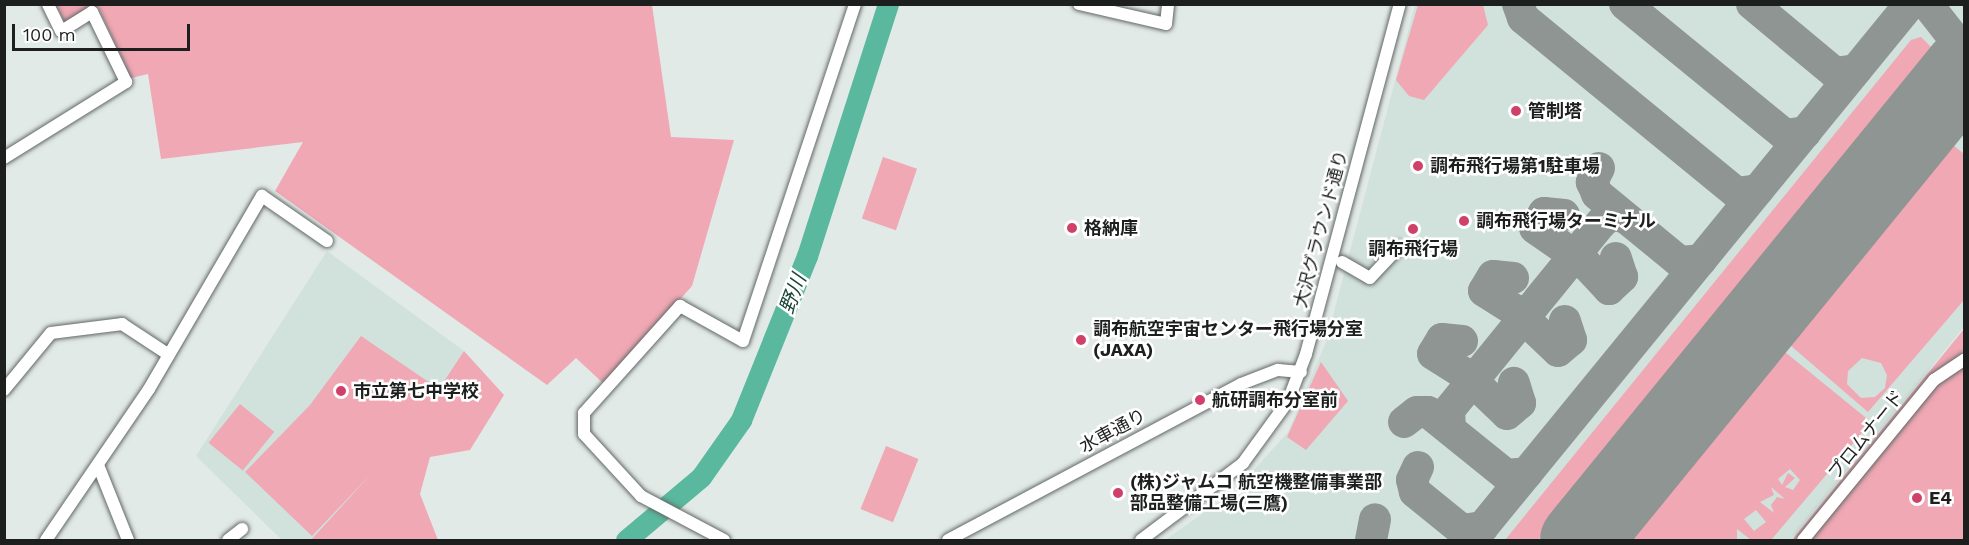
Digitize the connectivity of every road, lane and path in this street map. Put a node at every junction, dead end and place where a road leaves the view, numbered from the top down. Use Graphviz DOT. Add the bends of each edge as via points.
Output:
graph roads {
  1 [pos="48,4"];
  2 [pos="855,4"];
  3 [pos="1079,4"];
  4 [pos="1168,4"];
  5 [pos="1400,4"];
  6 [pos="4,158"];
  7 [pos="327,241"];
  8 [pos="1399,247"];
  9 [pos="1342,262"];
  10 [pos="169,355"];
  11 [pos="1965,360"];
  12 [pos="1301,372"];
  13 [pos="4,390"];
  14 [pos="98,465"];
  15 [pos="242,529"];
  16 [pos="46,540"];
  17 [pos="128,540"];
  18 [pos="228,540"];
  19 [pos="723,540"];
  20 [pos="948,540"];
  21 [pos="1141,540"];
  22 [pos="1803,540"];
  1 -- 6 [label="street" via="61,31 92,12 126,82"];
  2 -- 19 [label="street" via="743,341 680,306 584,413 584,434 647,499"];
  3 -- 4 [label="street" via="1166,24"];
  5 -- 12 [label="street, 大沢グラウンド通り"];
  7 -- 10 [label="street" via="262,196"];
  8 -- 9 [label="street" via="1370,279"];
  10 -- 13 [label="street" via="122,324 51,333"];
  10 -- 14 [label="street"];
  11 -- 22 [label="street, プロムナード" via="1934,380"];
  12 -- 20 [label="street, 水車通り" via="1278,370 1241,384"];
  12 -- 21 [label="street, 大沢グラウンド通り" via="1272,426 1243,463"];
  14 -- 16 [label="street"];
  14 -- 17 [label="street"];
  15 -- 18 [label="street"];
}
